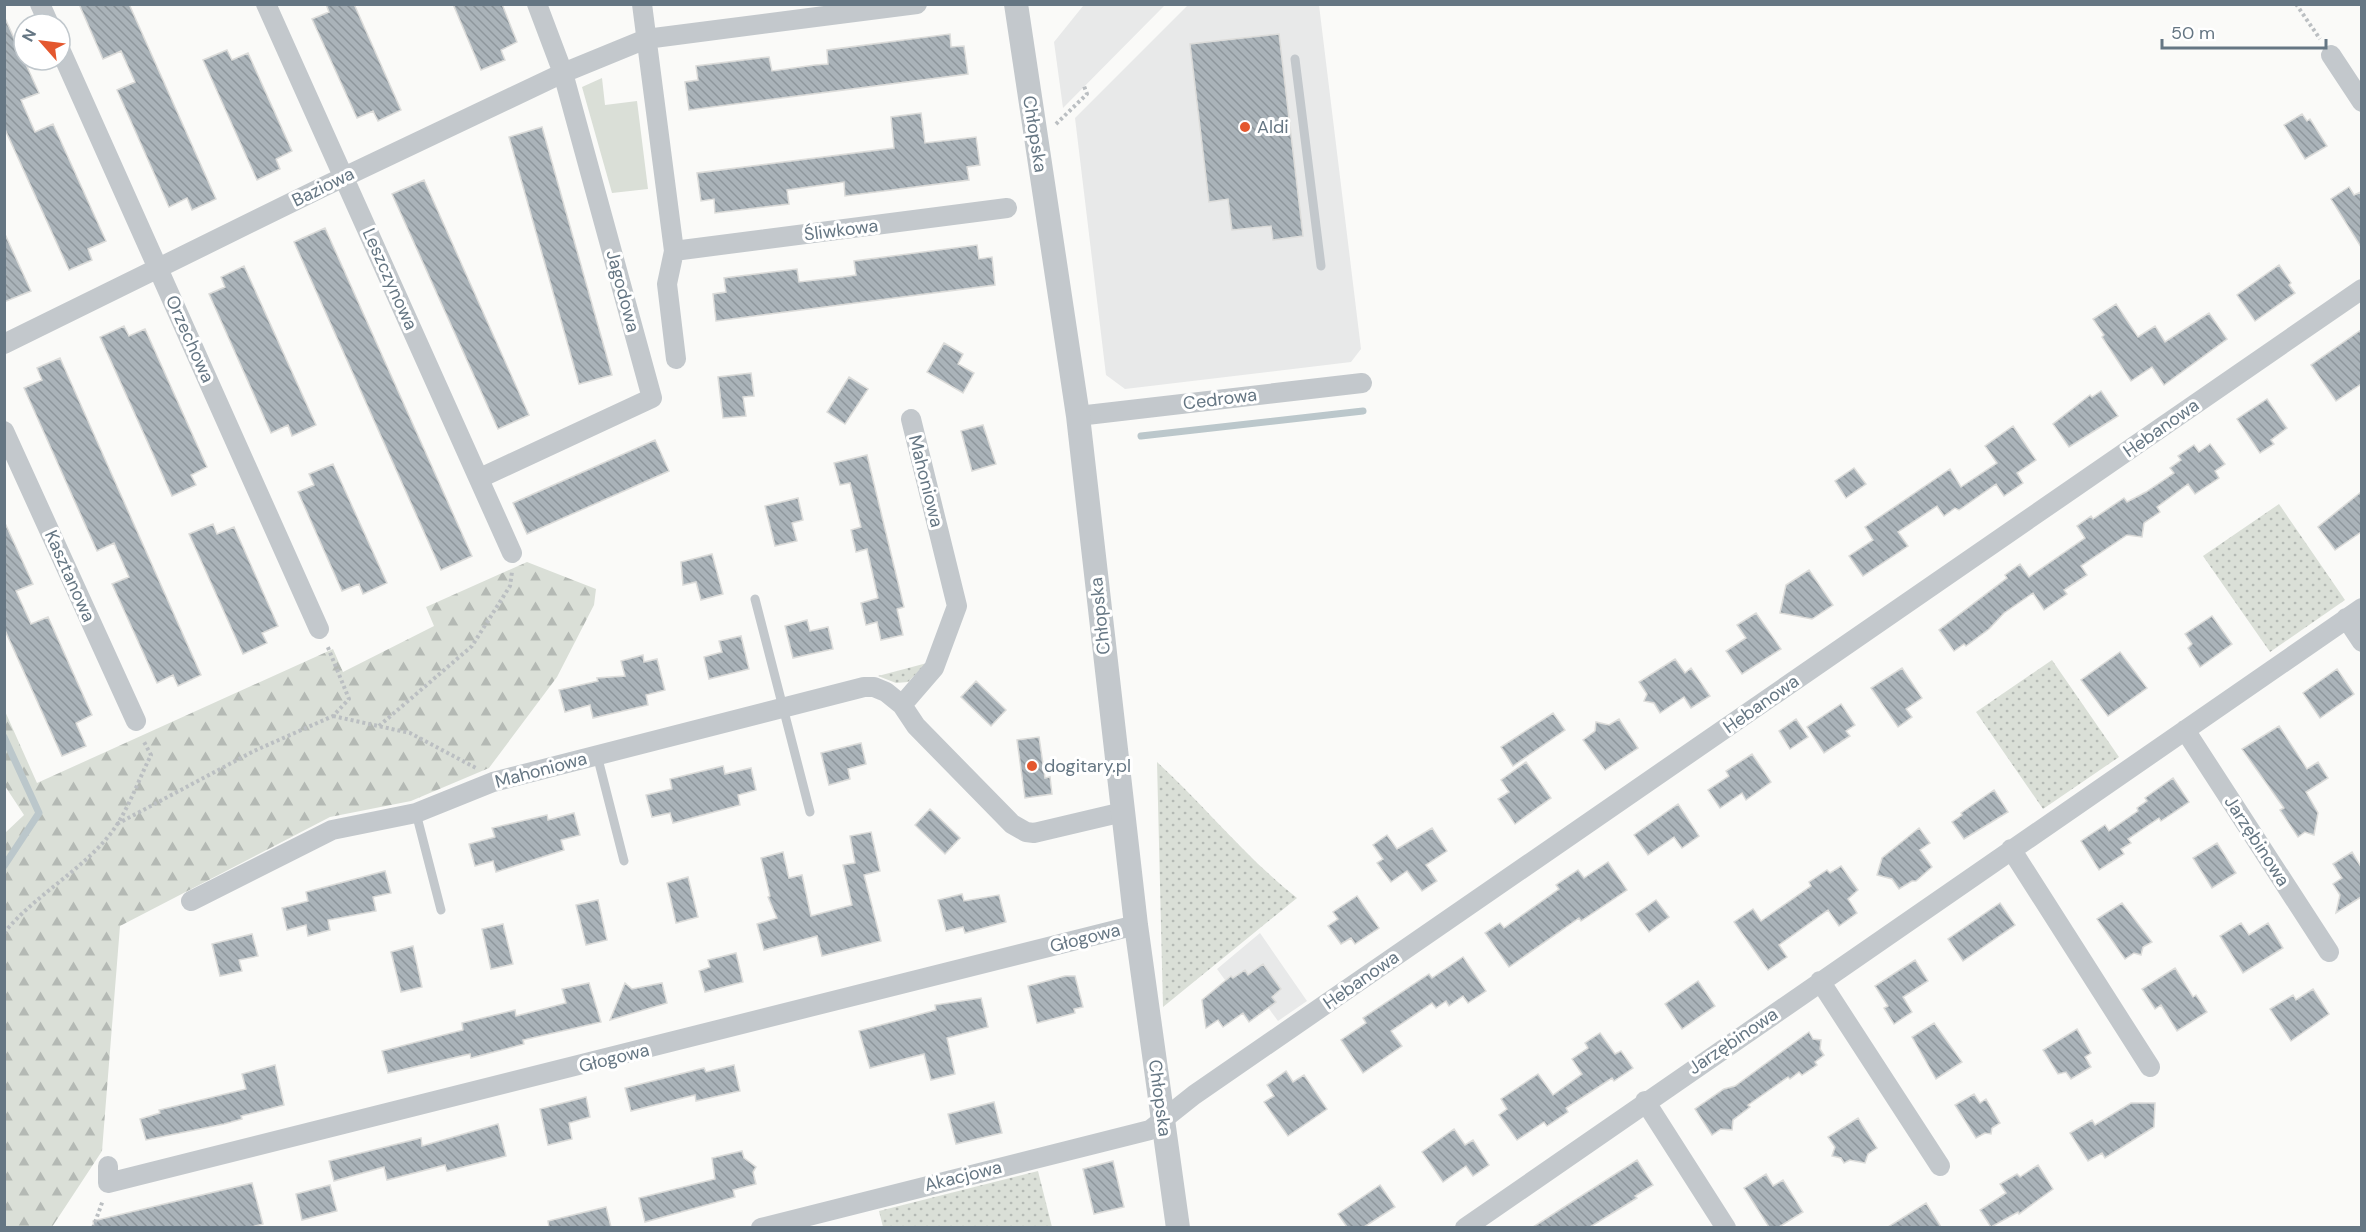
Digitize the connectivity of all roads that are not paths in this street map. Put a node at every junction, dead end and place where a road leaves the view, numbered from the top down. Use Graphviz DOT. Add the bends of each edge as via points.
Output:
graph roads {
  1 [pos="266,4"];
  2 [pos="537,4"];
  3 [pos="642,4"];
  4 [pos="917,4"];
  5 [pos="1017,4"];
  6 [pos="646,39"];
  7 [pos="2331,55"];
  8 [pos="1295,59"];
  9 [pos="70,72"];
  10 [pos="563,73"];
  11 [pos="2361,102"];
  12 [pos="344,177"];
  13 [pos="1007,208"];
  14 [pos="674,251"];
  15 [pos="1321,266"];
  16 [pos="158,268"];
  17 [pos="2361,289"];
  18 [pos="4,344"];
  19 [pos="676,359"];
  20 [pos="1362,383"];
  21 [pos="1078,416"];
  22 [pos="910,419"];
  23 [pos="4,430"];
  24 [pos="480,478"];
  25 [pos="512,553"];
  26 [pos="755,599"];
  27 [pos="2354,613"];
  28 [pos="323,637"];
  29 [pos="2361,642"];
  30 [pos="902,705"];
  31 [pos="782,707"];
  32 [pos="138,727"];
  33 [pos="2185,730"];
  34 [pos="597,755"];
  35 [pos="810,812"];
  36 [pos="1123,812"];
  37 [pos="416,813"];
  38 [pos="2011,849"];
  39 [pos="624,861"];
  40 [pos="191,901"];
  41 [pos="441,909"];
  42 [pos="1136,925"];
  43 [pos="2329,952"];
  44 [pos="1820,981"];
  45 [pos="2150,1067"];
  46 [pos="1646,1101"];
  47 [pos="1163,1121"];
  48 [pos="1940,1166"];
  49 [pos="108,1175"];
  50 [pos="1488,1221"];
  51 [pos="761,1227"];
  52 [pos="1178,1227"];
  53 [pos="1465,1227"];
  54 [pos="1726,1227"];
  1 -- 12 [label="street, Leszczynowa"];
  2 -- 10 [label="street, Jagodowa"];
  3 -- 6 [label="street"];
  4 -- 6 [label="street"];
  5 -- 21 [label="street, Chłopska"];
  6 -- 10 [label="street, Baziowa"];
  6 -- 14 [label="street"];
  7 -- 11 [label="street"];
  8 -- 15 [label="lane"];
  9 -- 16 [label="street, Orzechowa"];
  10 -- 12 [label="street, Baziowa"];
  10 -- 24 [label="street, Jagodowa" via="652,398"];
  12 -- 16 [label="street, Baziowa"];
  12 -- 24 [label="street, Leszczynowa"];
  13 -- 14 [label="street, Śliwkowa"];
  14 -- 19 [label="street" via="667,284"];
  16 -- 18 [label="street, Baziowa"];
  16 -- 28 [label="street, Orzechowa"];
  17 -- 47 [label="street, Hebanowa" via="1194,1095"];
  20 -- 21 [label="street, Cedrowa"];
  21 -- 36 [label="street, Chłopska"];
  22 -- 30 [label="street, Mahoniowa" via="957,606 934,668"];
  23 -- 32 [label="street, Kasztanowa"];
  24 -- 25 [label="street, Leszczynowa"];
  26 -- 31 [label="lane"];
  27 -- 29 [label="street, Jarzębinowa"];
  27 -- 33 [label="street, Jarzębinowa"];
  30 -- 31 [label="street, Mahoniowa" via="874,687"];
  30 -- 36 [label="street, Mahoniowa" via="916,726 1012,824 1026,832"];
  31 -- 34 [label="street, Mahoniowa"];
  31 -- 35 [label="lane"];
  33 -- 38 [label="street, Jarzębinowa"];
  33 -- 43 [label="street, Jarzębinowa"];
  34 -- 37 [label="street, Mahoniowa" via="493,782"];
  34 -- 39 [label="lane"];
  36 -- 42 [label="street, Chłopska"];
  37 -- 40 [label="street, Mahoniowa" via="332,830"];
  37 -- 41 [label="lane"];
  38 -- 44 [label="street, Jarzębinowa"];
  38 -- 45 [label="street"];
  42 -- 47 [label="street, Chłopska"];
  42 -- 49 [label="street, Głogowa"];
  44 -- 46 [label="street, Jarzębinowa"];
  44 -- 48 [label="street"];
  46 -- 50 [label="street, Jarzębinowa"];
  46 -- 54 [label="street"];
  47 -- 51 [label="street, Akacjowa" via="1150,1130"];
  47 -- 52 [label="street, Chłopska"];
  50 -- 53 [label="street, Jarzębinowa"];
}
